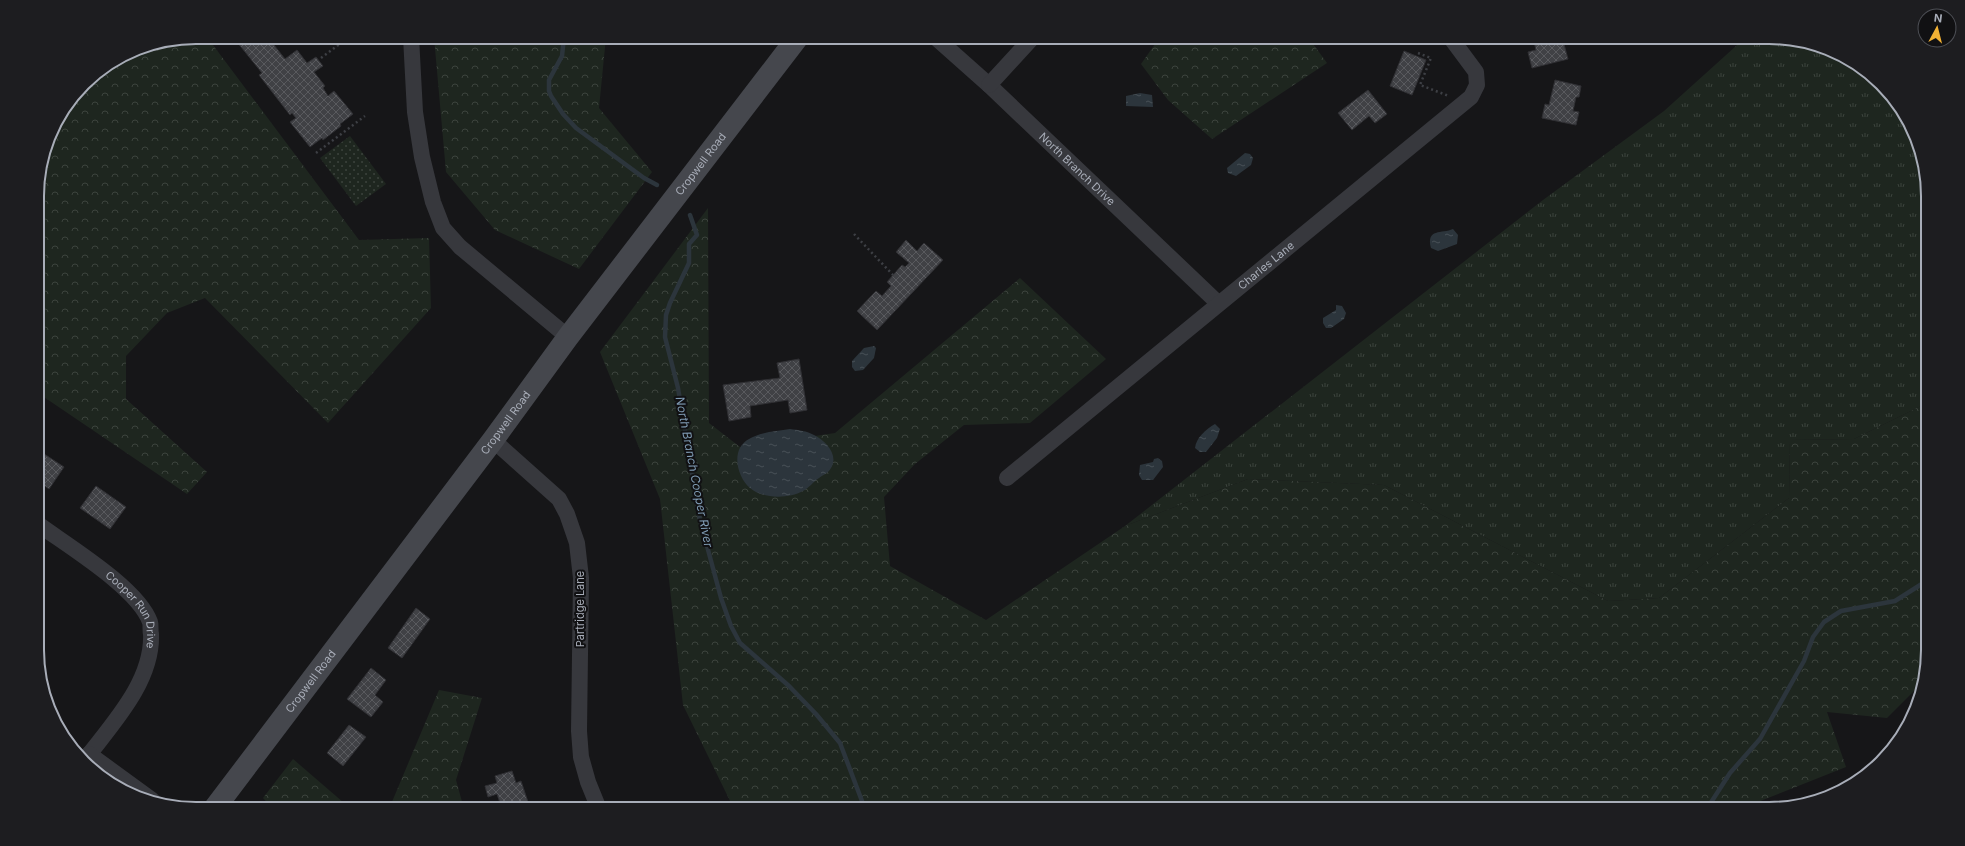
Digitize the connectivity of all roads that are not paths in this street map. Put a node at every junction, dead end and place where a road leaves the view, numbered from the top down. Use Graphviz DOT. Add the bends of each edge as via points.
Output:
graph roads {
  1 [pos="411,44"];
  2 [pos="789,44"];
  3 [pos="943,44"];
  4 [pos="1027,44"];
  5 [pos="1455,44"];
  6 [pos="989,85"];
  7 [pos="1218,303"];
  8 [pos="568,337"];
  9 [pos="493,440"];
  10 [pos="1007,478"];
  11 [pos="44,528"];
  12 [pos="87,756"];
  13 [pos="91,760"];
  14 [pos="134,788"];
  15 [pos="219,802"];
  16 [pos="596,802"];
  1 -- 8 [label="street" via="415,112 422,157 433,202 443,228 460,247"];
  2 -- 8 [label="street, Cropwell Road"];
  3 -- 6 [label="street, North Branch Drive"];
  4 -- 6 [label="street"];
  5 -- 7 [label="street, Charles Lane" via="1476,72 1477,85 1471,97"];
  6 -- 7 [label="street, North Branch Drive"];
  7 -- 10 [label="street, Charles Lane"];
  8 -- 9 [label="street, Cropwell Road"];
  9 -- 15 [label="street, Cropwell Road"];
  9 -- 16 [label="street, Partridge Lane" via="559,499 577,543 581,578 579,731 586,776"];
  11 -- 12 [label="street, Cooper Run Drive" via="114,578 142,608 150,623 151,643 146,668 133,695"];
  13 -- 14 [label="street"];
}
